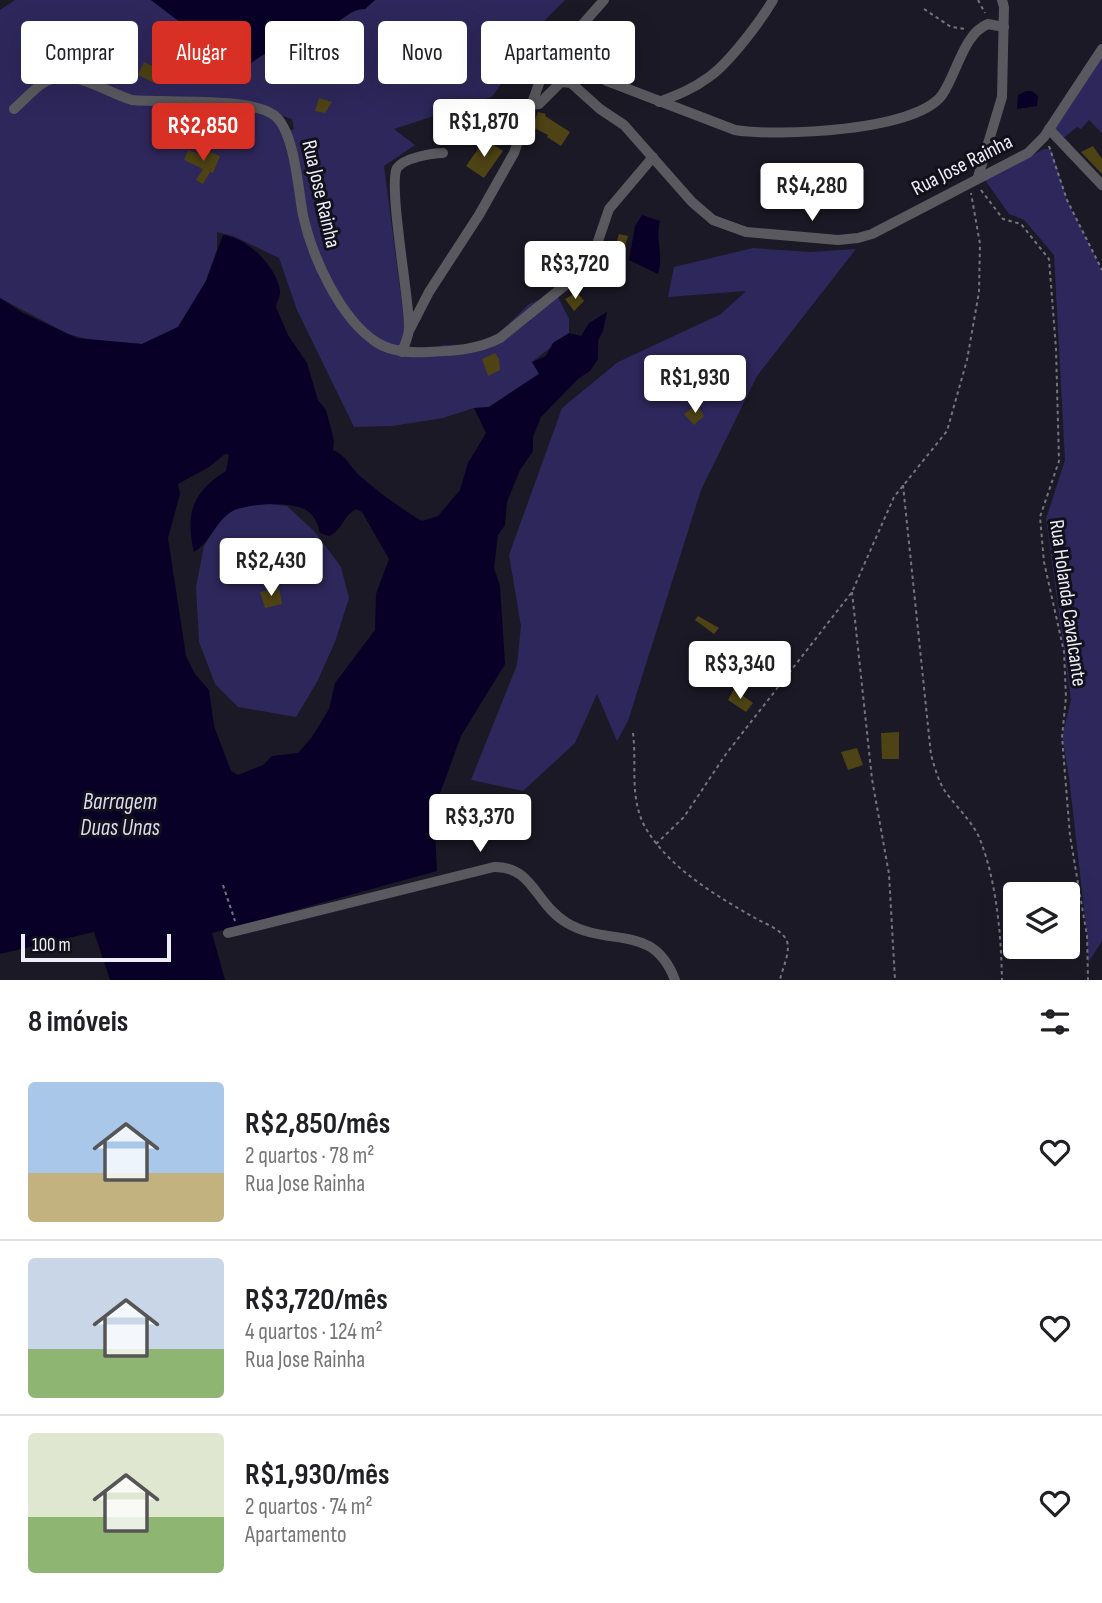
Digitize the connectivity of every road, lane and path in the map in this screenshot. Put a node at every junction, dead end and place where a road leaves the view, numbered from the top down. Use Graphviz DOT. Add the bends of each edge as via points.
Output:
graph roads {
  1 [pos="604,0"];
  2 [pos="773,0"];
  3 [pos="978,0"];
  4 [pos="1002,0"];
  5 [pos="924,9"];
  6 [pos="586,21"];
  7 [pos="984,26"];
  8 [pos="1004,27"];
  9 [pos="1102,49"];
  10 [pos="538,84"];
  11 [pos="614,84"];
  12 [pos="659,102"];
  13 [pos="530,105"];
  14 [pos="14,109"];
  15 [pos="1046,133"];
  16 [pos="443,153"];
  17 [pos="653,157"];
  18 [pos="973,180"];
  19 [pos="1102,185"];
  20 [pos="1102,270"];
  21 [pos="410,328"];
  22 [pos="402,352"];
  23 [pos="903,484"];
  24 [pos="852,592"];
  25 [pos="633,733"];
  26 [pos="656,844"];
  27 [pos="223,885"];
  28 [pos="233,933"];
  29 [pos="675,980"];
  30 [pos="780,980"];
  31 [pos="895,980"];
  32 [pos="1002,980"];
  33 [pos="1088,980"];
  1 -- 6 [label="street"];
  2 -- 12 [label="street" via="711,76"];
  3 -- 7 [label="path"];
  4 -- 8 [label="street"];
  5 -- 7 [label="path" via="951,27"];
  7 -- 8 [label="street"];
  7 -- 12 [label="street" via="968,45 942,96 878,123 752,133"];
  8 -- 18 [label="street" via="1002,97"];
  9 -- 15 [label="street, Rua Jose Rainha"];
  10 -- 13 [label="street"];
  11 -- 12 [label="street"];
  13 -- 17 [label="street, Rua Jose Rainha" via="539,104 561,82 570,83 624,125"];
  13 -- 21 [label="street" via="514,153"];
  14 -- 22 [label="street, Rua Jose Rainha" via="40,84 60,76 132,100 239,105 277,117 287,134 308,234 327,281 358,326 376,342"];
  15 -- 18 [label="street, Rua Jose Rainha" via="1019,159"];
  15 -- 19 [label="street"];
  15 -- 20 [label="path" via="1067,200"];
  16 -- 21 [label="street" via="401,164 395,175"];
  17 -- 18 [label="street, Rua Jose Rainha" via="713,219 772,236 858,238"];
  17 -- 22 [label="street, Rua Jose Rainha" via="609,209 596,247 579,274 500,338 470,349"];
  18 -- 23 [label="path" via="981,259 967,360 947,431"];
  18 -- 33 [label="path, Rua Holanda Cavalcante" via="1003,219 1021,224 1049,260 1059,461 1040,517 1044,562 1064,652 1062,737 1070,836 1087,936"];
  21 -- 22 [label="street"];
  23 -- 24 [label="path"];
  23 -- 32 [label="path" via="931,755 945,792 981,842 1001,940"];
  24 -- 26 [label="path" via="726,754 684,817"];
  24 -- 31 [label="path" via="872,779 889,874"];
  25 -- 26 [label="path" via="637,805"];
  26 -- 30 [label="path" via="682,870 786,938"];
  27 -- 28 [label="path"];
  28 -- 29 [label="street" via="505,866 517,870 553,914 570,925 647,943 660,952"];
}
